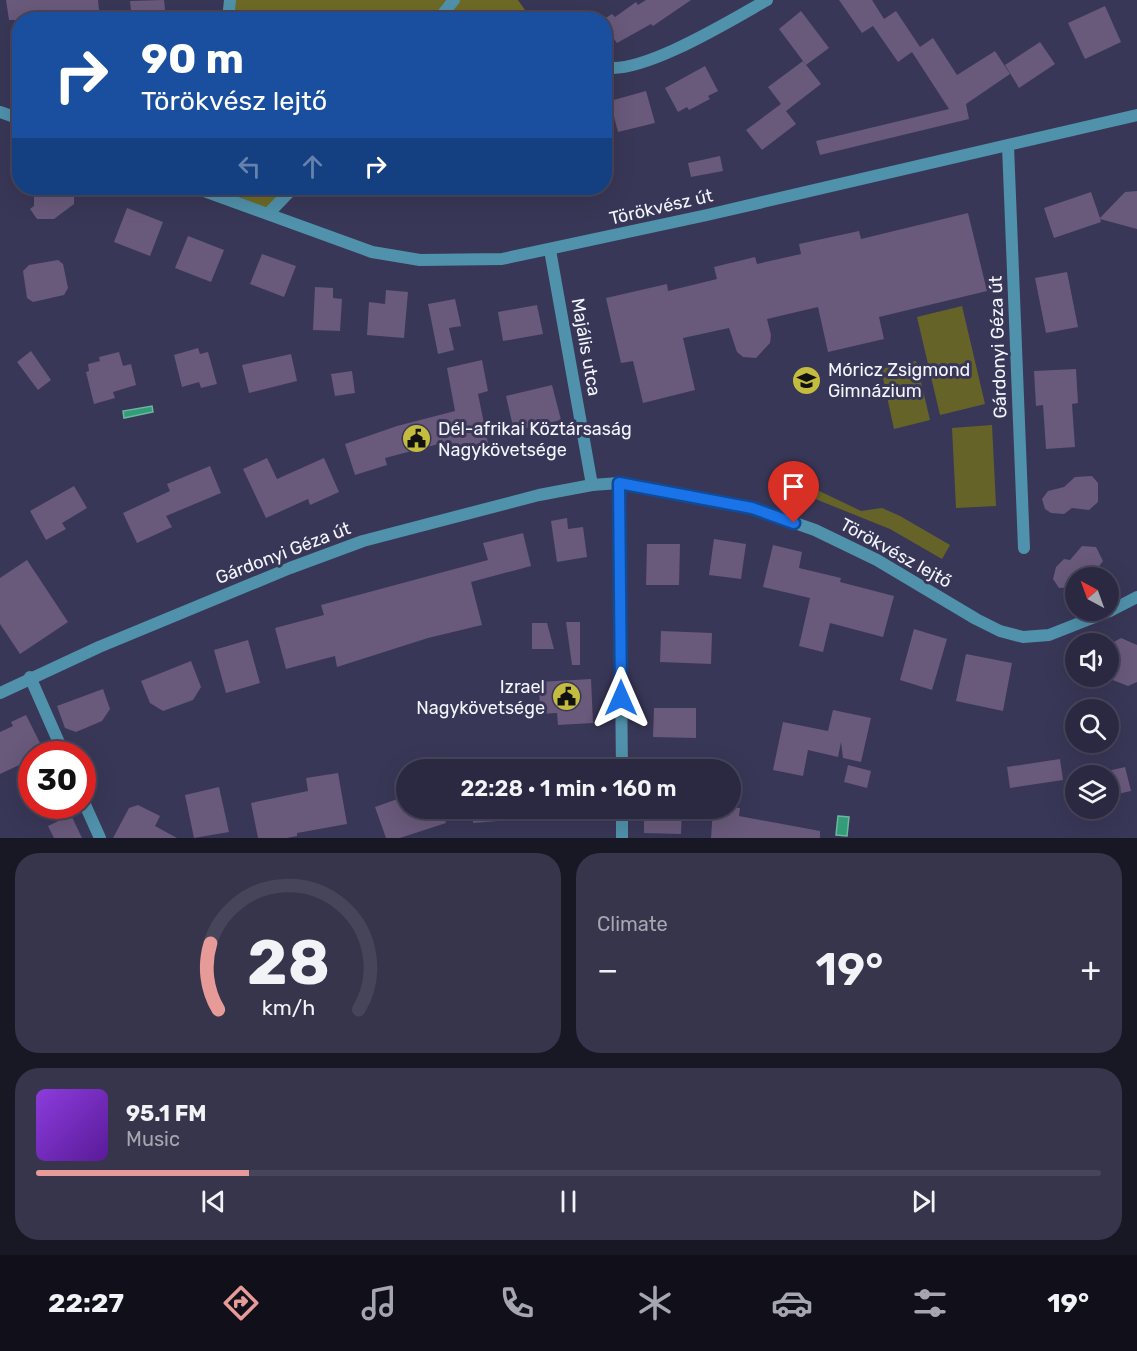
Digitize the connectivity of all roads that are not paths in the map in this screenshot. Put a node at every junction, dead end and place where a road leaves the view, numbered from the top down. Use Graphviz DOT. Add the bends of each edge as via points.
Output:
graph roads {
  1 [pos="454,0"];
  2 [pos="767,0"];
  3 [pos="444,12"];
  4 [pos="612,69"];
  5 [pos="1137,115"];
  6 [pos="1008,146"];
  7 [pos="215,195"];
  8 [pos="286,195"];
  9 [pos="268,214"];
  10 [pos="550,250"];
  11 [pos="619,483"];
  12 [pos="592,485"];
  13 [pos="1024,548"];
  14 [pos="1137,597"];
  15 [pos="30,677"];
  16 [pos="0,693"];
  17 [pos="57,741"];
  18 [pos="622,759"];
  19 [pos="91,819"];
  20 [pos="622,819"];
  21 [pos="100,838"];
  22 [pos="622,838"];
  1 -- 3 [label="street"];
  2 -- 4 [label="street" via="655,58"];
  5 -- 6 [label="street, Törökvész út"];
  6 -- 10 [label="street, Törökvész út"];
  6 -- 13 [label="street, Gárdonyi Géza út"];
  7 -- 9 [label="street, Törökvész út"];
  8 -- 9 [label="street"];
  9 -- 10 [label="street, Törökvész út" via="372,252 420,260 502,259"];
  10 -- 12 [label="street, Majális utca"];
  11 -- 12 [label="street, Törökvész lejtő"];
  11 -- 14 [label="street, Törökvész lejtő" via="752,508 815,530 876,560 976,619 1023,637 1049,635"];
  11 -- 18 [label="street"];
  12 -- 15 [label="street, Gárdonyi Géza út" via="363,541"];
  15 -- 16 [label="street, Gárdonyi Géza út"];
  15 -- 17 [label="street"];
  19 -- 21 [label="street"];
  20 -- 22 [label="street"];
}
